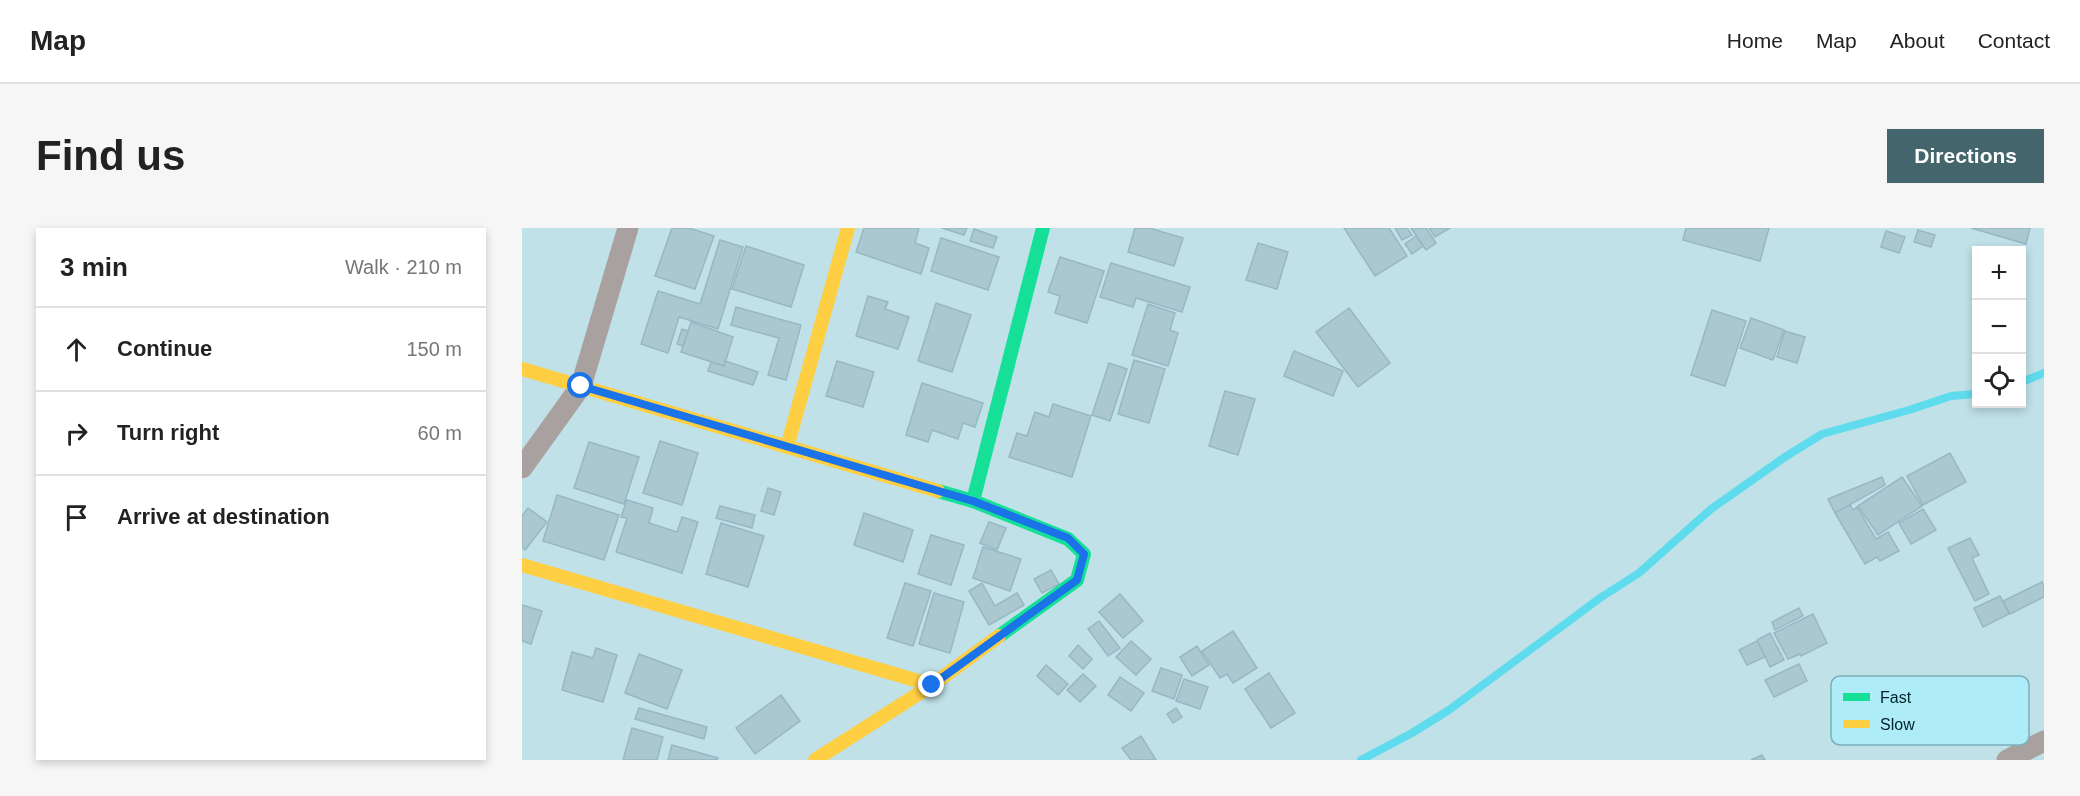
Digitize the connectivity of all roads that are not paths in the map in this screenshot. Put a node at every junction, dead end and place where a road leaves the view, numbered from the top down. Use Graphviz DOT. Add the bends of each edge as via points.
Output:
graph roads {
  1 [pos="628,228"];
  2 [pos="848,228"];
  3 [pos="1043,228"];
  4 [pos="522,369"];
  5 [pos="581,386"];
  6 [pos="787,447"];
  7 [pos="522,468"];
  8 [pos="973,501"];
  9 [pos="522,565"];
  10 [pos="932,685"];
  11 [pos="2044,741"];
  12 [pos="815,760"];
  13 [pos="2007,760"];
  1 -- 5 [label="street"];
  2 -- 6 [label="street"];
  3 -- 8 [label="street"];
  4 -- 5 [label="street"];
  5 -- 6 [label="street"];
  5 -- 7 [label="street"];
  6 -- 8 [label="street"];
  8 -- 10 [label="street" via="1068,538 1084,554 1077,580"];
  9 -- 10 [label="street"];
  10 -- 12 [label="street"];
  11 -- 13 [label="street"];
}
